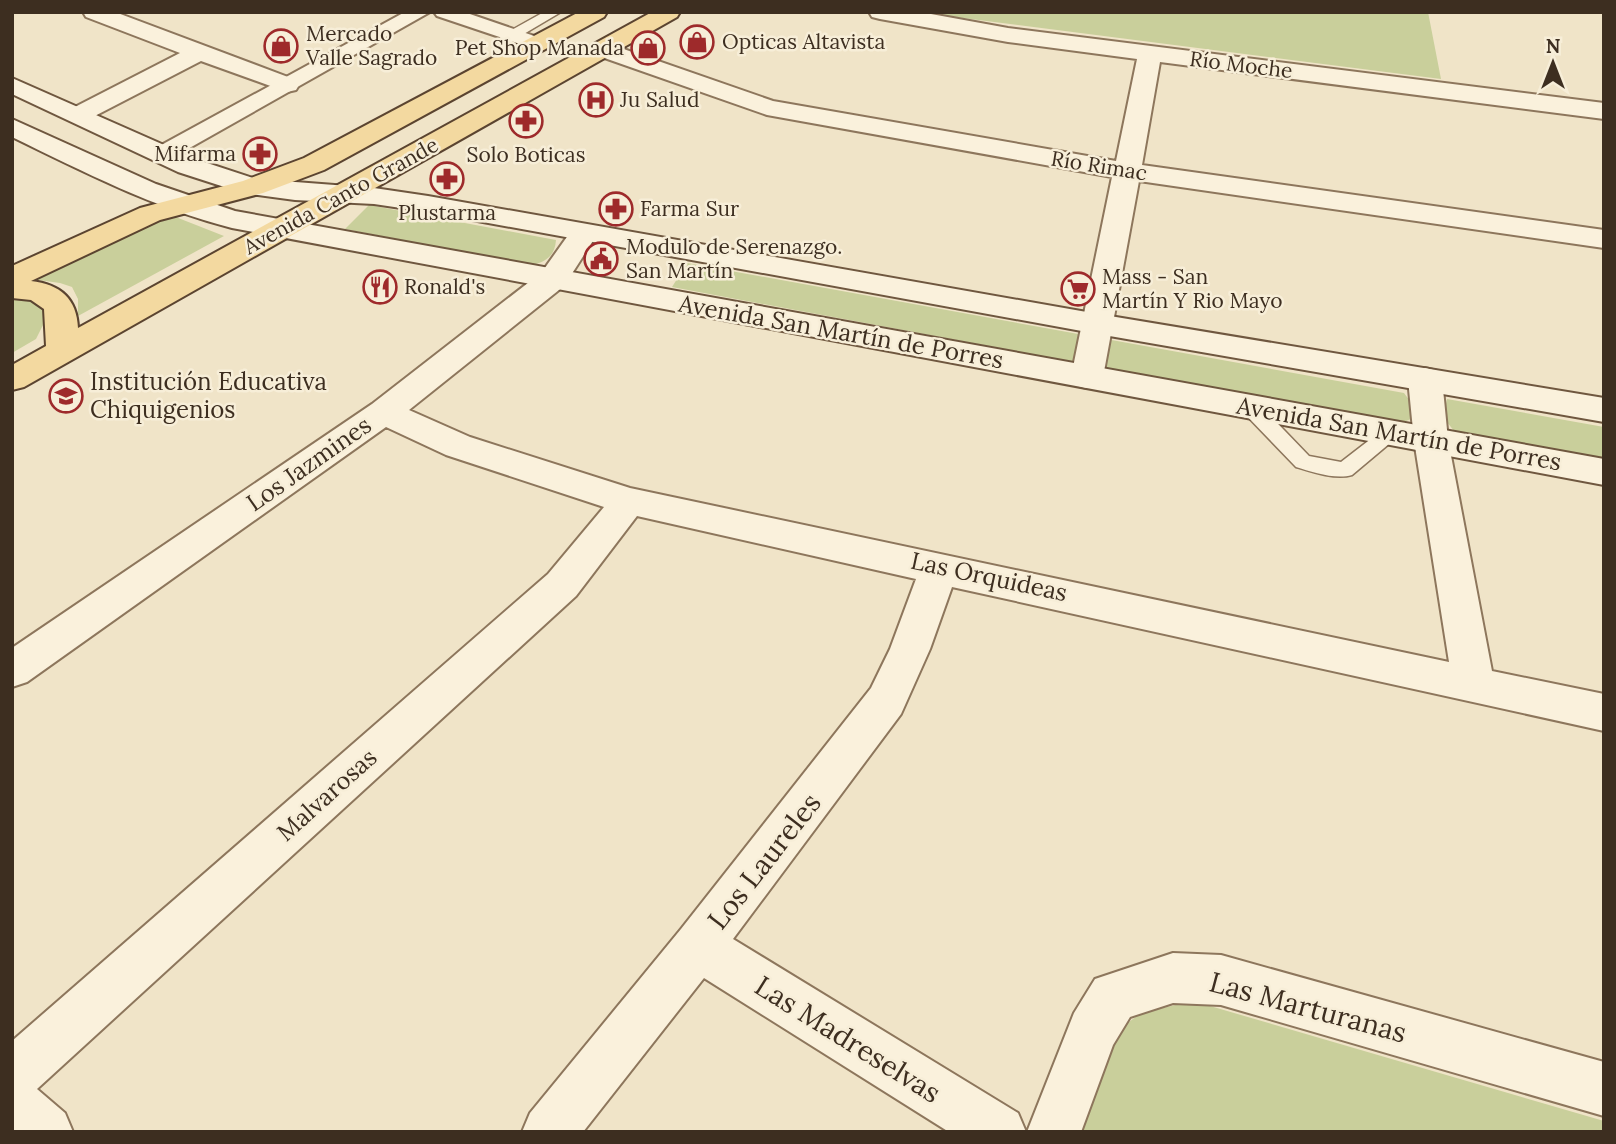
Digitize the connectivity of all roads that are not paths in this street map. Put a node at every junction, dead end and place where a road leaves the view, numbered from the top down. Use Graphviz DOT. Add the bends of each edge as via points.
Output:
graph roads {
  1 [pos="94,12"];
  2 [pos="420,12"];
  3 [pos="444,12"];
  4 [pos="554,12"];
  5 [pos="596,12"];
  6 [pos="669,12"];
  7 [pos="880,12"];
  8 [pos="908,15"];
  9 [pos="522,44"];
  10 [pos="604,50"];
  11 [pos="197,53"];
  12 [pos="1150,53"];
  13 [pos="12,85"];
  14 [pos="287,85"];
  15 [pos="1604,111"];
  16 [pos="78,115"];
  17 [pos="12,127"];
  18 [pos="162,154"];
  19 [pos="1127,171"];
  20 [pos="253,187"];
  21 [pos="346,194"];
  22 [pos="178,205"];
  23 [pos="285,229"];
  24 [pos="584,233"];
  25 [pos="1604,239"];
  26 [pos="12,278"];
  27 [pos="553,279"];
  28 [pos="12,288"];
  29 [pos="1098,324"];
  30 [pos="62,349"];
  31 [pos="1087,377"];
  32 [pos="12,379"];
  33 [pos="1425,379"];
  34 [pos="1250,407"];
  35 [pos="1604,410"];
  36 [pos="384,412"];
  37 [pos="1392,433"];
  38 [pos="1432,440"];
  39 [pos="1604,471"];
  40 [pos="629,501"];
  41 [pos="940,567"];
  42 [pos="12,670"];
  43 [pos="1474,685"];
  44 [pos="1604,713"];
  45 [pos="698,946"];
  46 [pos="12,1076"];
  47 [pos="1604,1089"];
  48 [pos="12,1103"];
  49 [pos="46,1132"];
  50 [pos="549,1132"];
  51 [pos="999,1132"];
  52 [pos="1054,1132"];
  1 -- 11 [label="street"];
  2 -- 14 [label="street"];
  3 -- 9 [label="street"];
  4 -- 9 [label="lane"];
  5 -- 9 [label="main road, Avenida Canto Grande"];
  6 -- 10 [label="main road, Avenida Canto Grande"];
  7 -- 8 [label="street, Río Moche"];
  8 -- 12 [label="street, Río Moche"];
  9 -- 20 [label="main road, Avenida Canto Grande" via="314,164"];
  10 -- 19 [label="street, Río Rimac" via="767,107"];
  10 -- 21 [label="main road, Avenida Canto Grande"];
  11 -- 14 [label="street"];
  11 -- 16 [label="street"];
  12 -- 15 [label="street, Río Moche"];
  12 -- 19 [label="street"];
  13 -- 16 [label="street"];
  14 -- 18 [label="street"];
  16 -- 18 [label="street"];
  17 -- 22 [label="street, Avenida San Martín de Porres"];
  18 -- 20 [label="street"];
  19 -- 25 [label="street, Río Rimac"];
  19 -- 29 [label="street"];
  20 -- 21 [label="street"];
  20 -- 22 [label="main road, Avenida Canto Grande"];
  21 -- 23 [label="main road, Avenida Canto Grande"];
  21 -- 24 [label="street"];
  22 -- 23 [label="street, Avenida San Martín de Porres"];
  22 -- 26 [label="main road, Avenida Canto Grande"];
  23 -- 27 [label="street, Avenida San Martín de Porres"];
  23 -- 30 [label="main road, Avenida Canto Grande"];
  24 -- 27 [label="street, Los Jazmines"];
  24 -- 29 [label="street"];
  27 -- 31 [label="street, Avenida San Martín de Porres"];
  27 -- 36 [label="street, Los Jazmines"];
  28 -- 30 [label="main road" via="39,291 59,304"];
  29 -- 31 [label="street"];
  29 -- 33 [label="street"];
  30 -- 32 [label="main road, Avenida Canto Grande"];
  31 -- 34 [label="street, Avenida San Martín de Porres"];
  33 -- 35 [label="street"];
  33 -- 38 [label="street"];
  34 -- 37 [label="street, Avenida San Martín de Porres"];
  34 -- 37 [label="lane" via="1303,462 1345,470"];
  36 -- 40 [label="street, Las Orquideas" via="458,446"];
  36 -- 42 [label="street, Los Jazmines"];
  37 -- 38 [label="street, Avenida San Martín de Porres"];
  38 -- 39 [label="street, Avenida San Martín de Porres"];
  38 -- 43 [label="street"];
  40 -- 41 [label="street, Las Orquideas"];
  40 -- 46 [label="street, Malvarosas" via="562,584"];
  41 -- 43 [label="street, Las Orquideas"];
  41 -- 45 [label="street, Los Laureles" via="886,701"];
  43 -- 44 [label="street, Las Orquideas"];
  45 -- 50 [label="street, Los Laureles"];
  45 -- 51 [label="street, Las Madreselvas"];
  47 -- 52 [label="street, Las Marturanas" via="1221,980 1173,978 1113,997 1092,1031"];
  48 -- 49 [label="street"];
}
